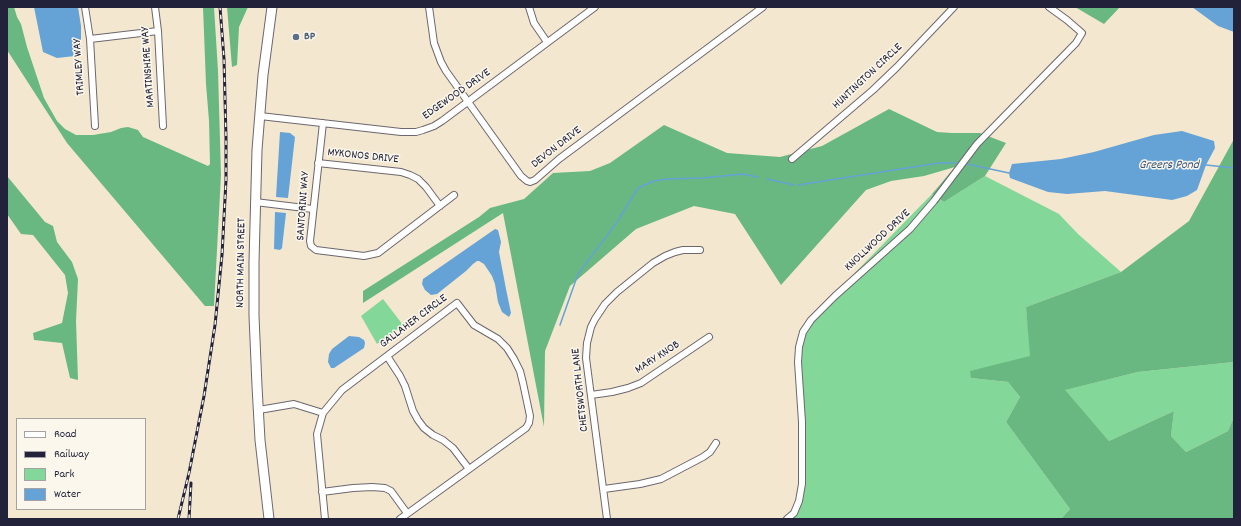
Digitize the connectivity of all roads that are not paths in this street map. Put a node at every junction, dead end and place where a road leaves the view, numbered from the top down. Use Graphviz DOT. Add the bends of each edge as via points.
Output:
graph roads {
  1 [pos="86,7"];
  2 [pos="155,7"];
  3 [pos="272,7"];
  4 [pos="429,7"];
  5 [pos="529,7"];
  6 [pos="595,7"];
  7 [pos="763,7"];
  8 [pos="954,7"];
  9 [pos="1049,7"];
  10 [pos="158,30"];
  11 [pos="90,39"];
  12 [pos="547,42"];
  13 [pos="468,102"];
  14 [pos="260,116"];
  15 [pos="323,123"];
  16 [pos="95,126"];
  17 [pos="163,126"];
  18 [pos="792,159"];
  19 [pos="318,163"];
  20 [pos="454,194"];
  21 [pos="255,202"];
  22 [pos="440,206"];
  23 [pos="313,208"];
  24 [pos="700,250"];
  25 [pos="709,337"];
  26 [pos="387,356"];
  27 [pos="592,395"];
  28 [pos="259,410"];
  29 [pos="323,413"];
  30 [pos="716,443"];
  31 [pos="469,469"];
  32 [pos="604,489"];
  33 [pos="322,492"];
  34 [pos="407,513"];
  35 [pos="269,519"];
  36 [pos="325,519"];
  37 [pos="400,519"];
  38 [pos="607,519"];
  39 [pos="787,519"];
  1 -- 11 [label="street, TRIMLEY WAY"];
  2 -- 10 [label="street, MARTINSHIRE WAY"];
  3 -- 14 [label="main road, NORTH MAIN STREET"];
  4 -- 13 [label="street, DEVON DRIVE" via="437,53 446,71"];
  5 -- 12 [label="street" via="534,23"];
  6 -- 12 [label="street, EDGEWOOD DRIVE"];
  7 -- 13 [label="street, DEVON DRIVE" via="559,159 532,182 521,176"];
  8 -- 18 [label="street, HUNTINGTON CIRCLE" via="873,90"];
  9 -- 39 [label="street, KNOLLWOOD DRIVE" via="1082,34 1076,43 977,144 910,229 835,296 803,332 798,362 802,422 802,484 794,513"];
  10 -- 11 [label="street"];
  10 -- 17 [label="street, MARTINSHIRE WAY"];
  11 -- 16 [label="street, TRIMLEY WAY"];
  12 -- 13 [label="street, EDGEWOOD DRIVE"];
  13 -- 15 [label="street, EDGEWOOD DRIVE" via="434,126 416,132"];
  14 -- 15 [label="street, EDGEWOOD DRIVE"];
  14 -- 21 [label="main road, NORTH MAIN STREET"];
  15 -- 19 [label="street, SANTORINI WAY"];
  19 -- 22 [label="street, MYKONOS DRIVE" via="410,175 426,187"];
  19 -- 23 [label="street, SANTORINI WAY"];
  20 -- 22 [label="street, SANTORINI WAY"];
  21 -- 23 [label="street"];
  21 -- 28 [label="main road, NORTH MAIN STREET" via="254,316"];
  22 -- 23 [label="street, SANTORINI WAY" via="378,253 364,256 316,250 311,246"];
  24 -- 27 [label="street, CHETSWORTH LANE" via="683,250 660,258 617,292 600,310 591,327 586,348"];
  25 -- 27 [label="street, MARY KNOB" via="641,383 622,390"];
  26 -- 29 [label="street, GALLAHER CIRCLE" via="342,390"];
  26 -- 31 [label="street" via="400,376 418,420 424,428 453,448"];
  26 -- 31 [label="street, GALLAHER CIRCLE" via="457,303 474,325 498,339 507,348 520,371 530,416 529,423 526,428"];
  27 -- 32 [label="street, CHETSWORTH LANE"];
  28 -- 29 [label="street" via="294,404"];
  28 -- 35 [label="main road, NORTH MAIN STREET"];
  29 -- 33 [label="street, GALLAHER CIRCLE" via="317,434"];
  30 -- 32 [label="street" via="703,457 661,479"];
  31 -- 34 [label="street, GALLAHER CIRCLE"];
  32 -- 38 [label="street, CHETSWORTH LANE"];
  33 -- 34 [label="street" via="353,488 385,488 391,491"];
  33 -- 36 [label="street, GALLAHER CIRCLE"];
  34 -- 37 [label="street, GALLAHER CIRCLE"];
}
